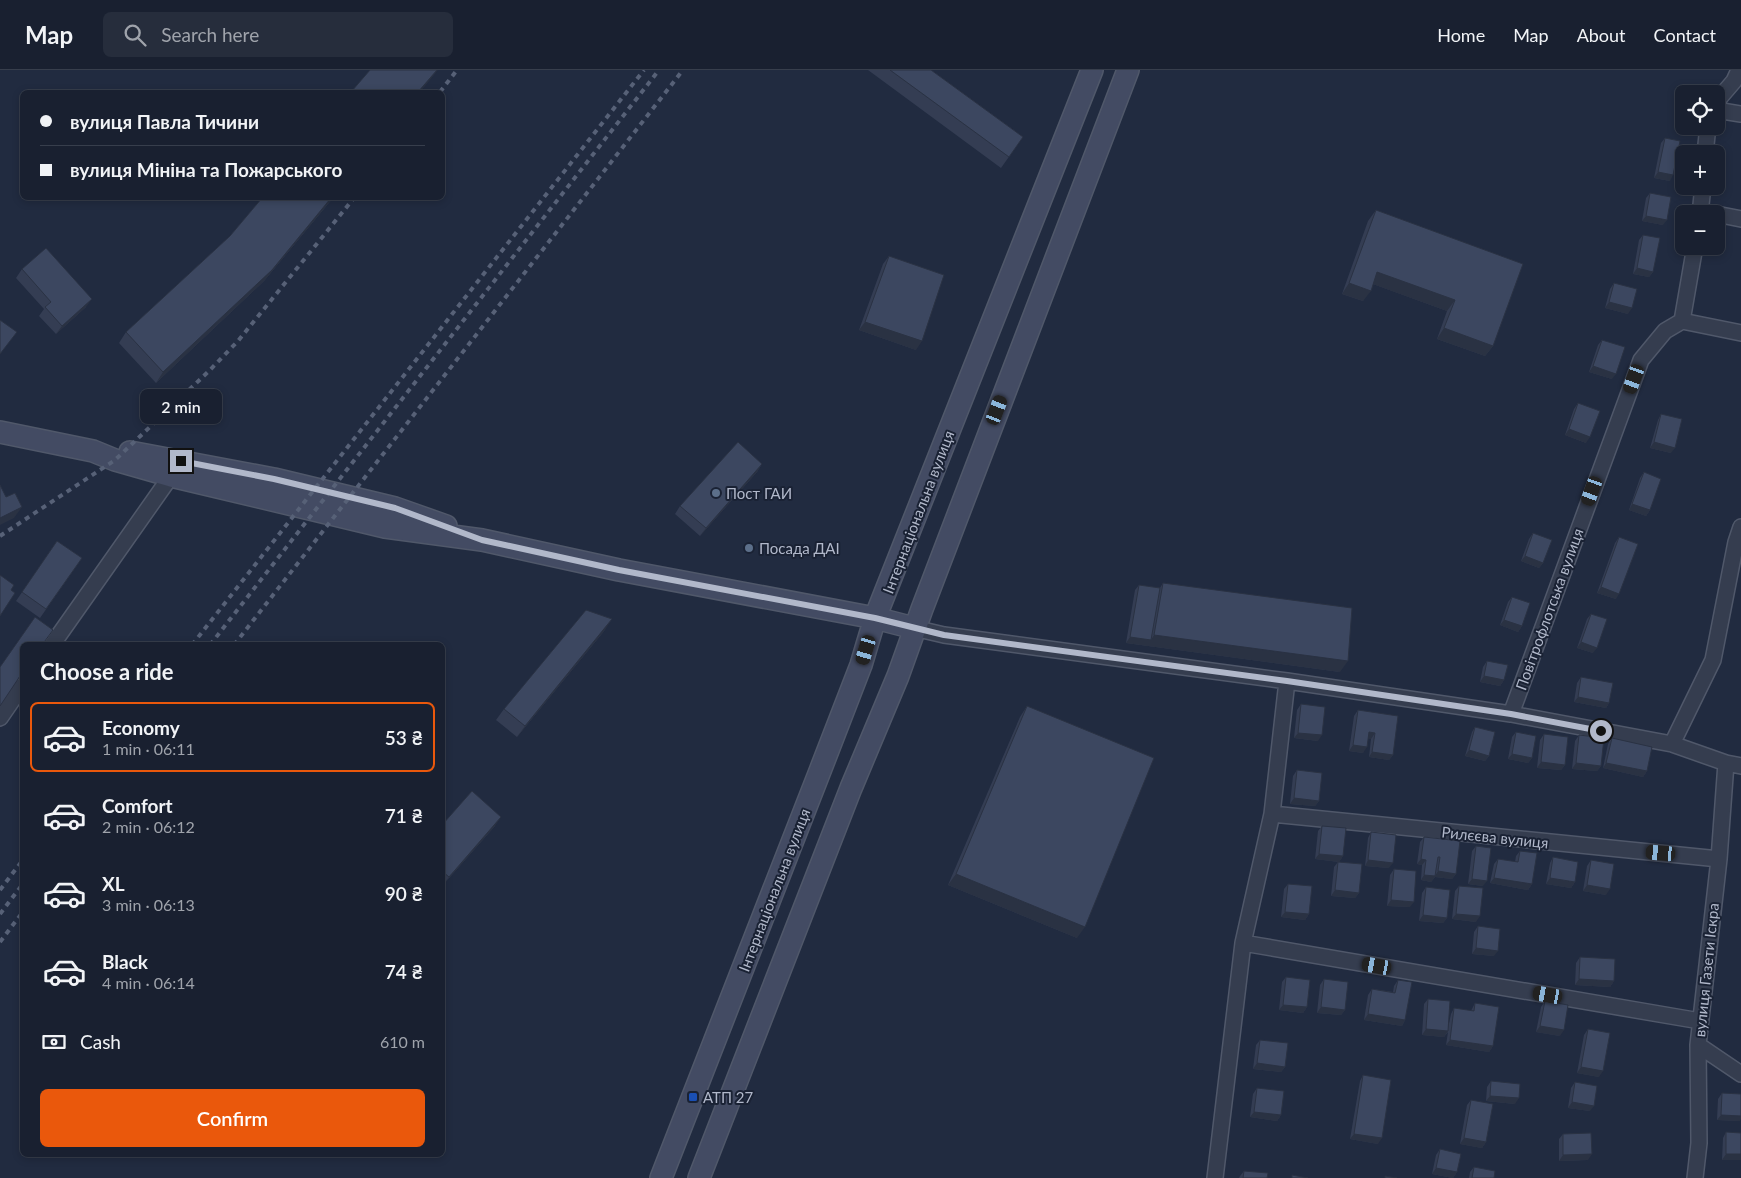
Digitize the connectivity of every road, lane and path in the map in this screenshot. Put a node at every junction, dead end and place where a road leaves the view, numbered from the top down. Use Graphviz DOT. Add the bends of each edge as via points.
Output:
graph roads {
  1 [pos="1092,70"];
  2 [pos="1128,70"];
  3 [pos="1739,70"];
  4 [pos="1725,92"];
  5 [pos="1725,111"];
  6 [pos="1741,114"];
  7 [pos="1725,216"];
  8 [pos="1741,219"];
  9 [pos="1693,255"];
  10 [pos="1682,321"];
  11 [pos="1741,333"];
  12 [pos="0,432"];
  13 [pos="93,452"];
  14 [pos="171,476"];
  15 [pos="1741,527"];
  16 [pos="482,540"];
  17 [pos="1738,542"];
  18 [pos="875,618"];
  19 [pos="914,628"];
  20 [pos="54,642"];
  21 [pos="1287,681"];
  22 [pos="20,689"];
  23 [pos="1511,714"];
  24 [pos="0,718"];
  25 [pos="1672,744"];
  26 [pos="1734,764"];
  27 [pos="1741,773"];
  28 [pos="1272,814"];
  29 [pos="1719,859"];
  30 [pos="1244,943"];
  31 [pos="1700,1021"];
  32 [pos="1698,1044"];
  33 [pos="1741,1074"];
  34 [pos="661,1178"];
  35 [pos="699,1178"];
  36 [pos="1215,1178"];
  37 [pos="1695,1178"];
  1 -- 18 [label="main road, Інтернаціональна вулиця"];
  2 -- 19 [label="main road"];
  3 -- 4 [label="street"];
  5 -- 6 [label="street"];
  7 -- 8 [label="street"];
  9 -- 10 [label="street"];
  10 -- 11 [label="street"];
  10 -- 23 [label="street, Повітрофлотська вулиця" via="1665,331 1641,360"];
  12 -- 13 [label="main road"];
  13 -- 14 [label="main road"];
  13 -- 16 [label="main road" via="125,451 274,479 395,508"];
  14 -- 16 [label="main road" via="385,527"];
  14 -- 20 [label="street"];
  15 -- 17 [label="street"];
  16 -- 18 [label="main road" via="619,570"];
  17 -- 25 [label="street" via="1713,660"];
  18 -- 19 [label="main road"];
  18 -- 34 [label="main road, Інтернаціональна вулиця" via="861,665"];
  19 -- 21 [label="street" via="944,635"];
  19 -- 35 [label="main road" via="898,676"];
  21 -- 23 [label="street"];
  21 -- 28 [label="street"];
  22 -- 24 [label="street"];
  23 -- 25 [label="street"];
  25 -- 26 [label="street"];
  26 -- 27 [label="street"];
  26 -- 29 [label="street, вулиця Газети Іскра"];
  28 -- 29 [label="street, Рилєєва вулиця"];
  28 -- 30 [label="street"];
  29 -- 31 [label="street, вулиця Газети Іскра"];
  30 -- 31 [label="street"];
  30 -- 36 [label="street"];
  31 -- 32 [label="street, вулиця Газети Іскра"];
  32 -- 33 [label="street"];
  32 -- 37 [label="street, вулиця Газети Іскра" via="1699,1143"];
}
